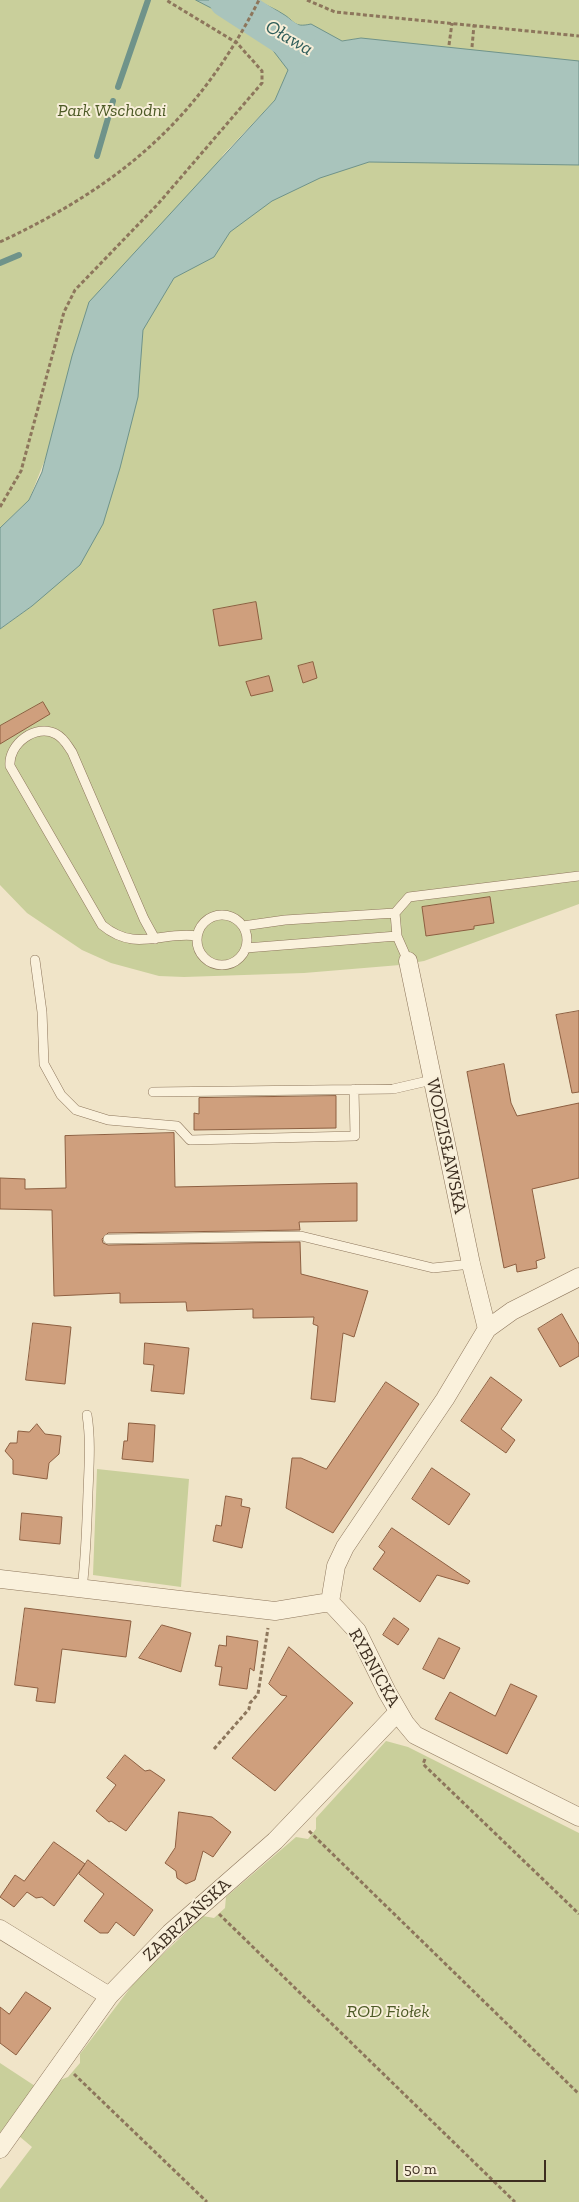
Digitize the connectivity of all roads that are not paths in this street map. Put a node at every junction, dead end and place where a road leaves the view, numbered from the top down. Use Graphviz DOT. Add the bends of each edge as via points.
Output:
graph roads {
  1 [pos="579,876"];
  2 [pos="395,913"];
  3 [pos="243,926"];
  4 [pos="197,936"];
  5 [pos="398,936"];
  6 [pos="155,939"];
  7 [pos="246,948"];
  8 [pos="35,960"];
  9 [pos="408,961"];
  10 [pos="432,1080"];
  11 [pos="354,1089"];
  12 [pos="153,1092"];
  13 [pos="108,1240"];
  14 [pos="471,1264"];
  15 [pos="579,1277"];
  16 [pos="487,1329"];
  17 [pos="87,1414"];
  18 [pos="0,1580"];
  19 [pos="82,1589"];
  20 [pos="330,1602"];
  21 [pos="398,1712"];
  22 [pos="579,1817"];
  23 [pos="0,1930"];
  24 [pos="110,1996"];
  25 [pos="0,2149"];
  1 -- 2 [label="lane" via="409,897"];
  2 -- 3 [label="lane"];
  2 -- 5 [label="lane"];
  3 -- 4 [label="lane" via="231,916 214,916 202,924"];
  3 -- 7 [label="lane"];
  4 -- 6 [label="lane" via="186,934"];
  4 -- 7 [label="lane" via="199,951 214,964 233,962"];
  5 -- 7 [label="lane"];
  5 -- 9 [label="lane"];
  6 -- 6 [label="lane" via="131,940 113,934 92,912 10,766 9,758 14,747 24,738 48,731 63,739 72,752"];
  8 -- 11 [label="lane" via="44,1064 61,1095 76,1110 108,1120 177,1126 190,1140 355,1136"];
  9 -- 10 [label="street, WODZISŁAWSKA"];
  10 -- 11 [label="lane" via="394,1089"];
  10 -- 14 [label="street, WODZISŁAWSKA"];
  11 -- 12 [label="lane"];
  13 -- 14 [label="lane" via="301,1236 433,1268"];
  14 -- 16 [label="street, WODZISŁAWSKA"];
  15 -- 16 [label="street" via="512,1311"];
  16 -- 20 [label="street" via="445,1399 345,1547 336,1566"];
  17 -- 19 [label="lane" via="90,1432"];
  18 -- 19 [label="street"];
  19 -- 20 [label="street" via="275,1611"];
  20 -- 21 [label="street, RYBNICKA" via="357,1631"];
  21 -- 22 [label="street, RYBNICKA" via="415,1735"];
  21 -- 24 [label="street, ZABRZAŃSKA" via="275,1841 170,1933"];
  23 -- 24 [label="street"];
  24 -- 25 [label="street, ZABRZAŃSKA"];
}
